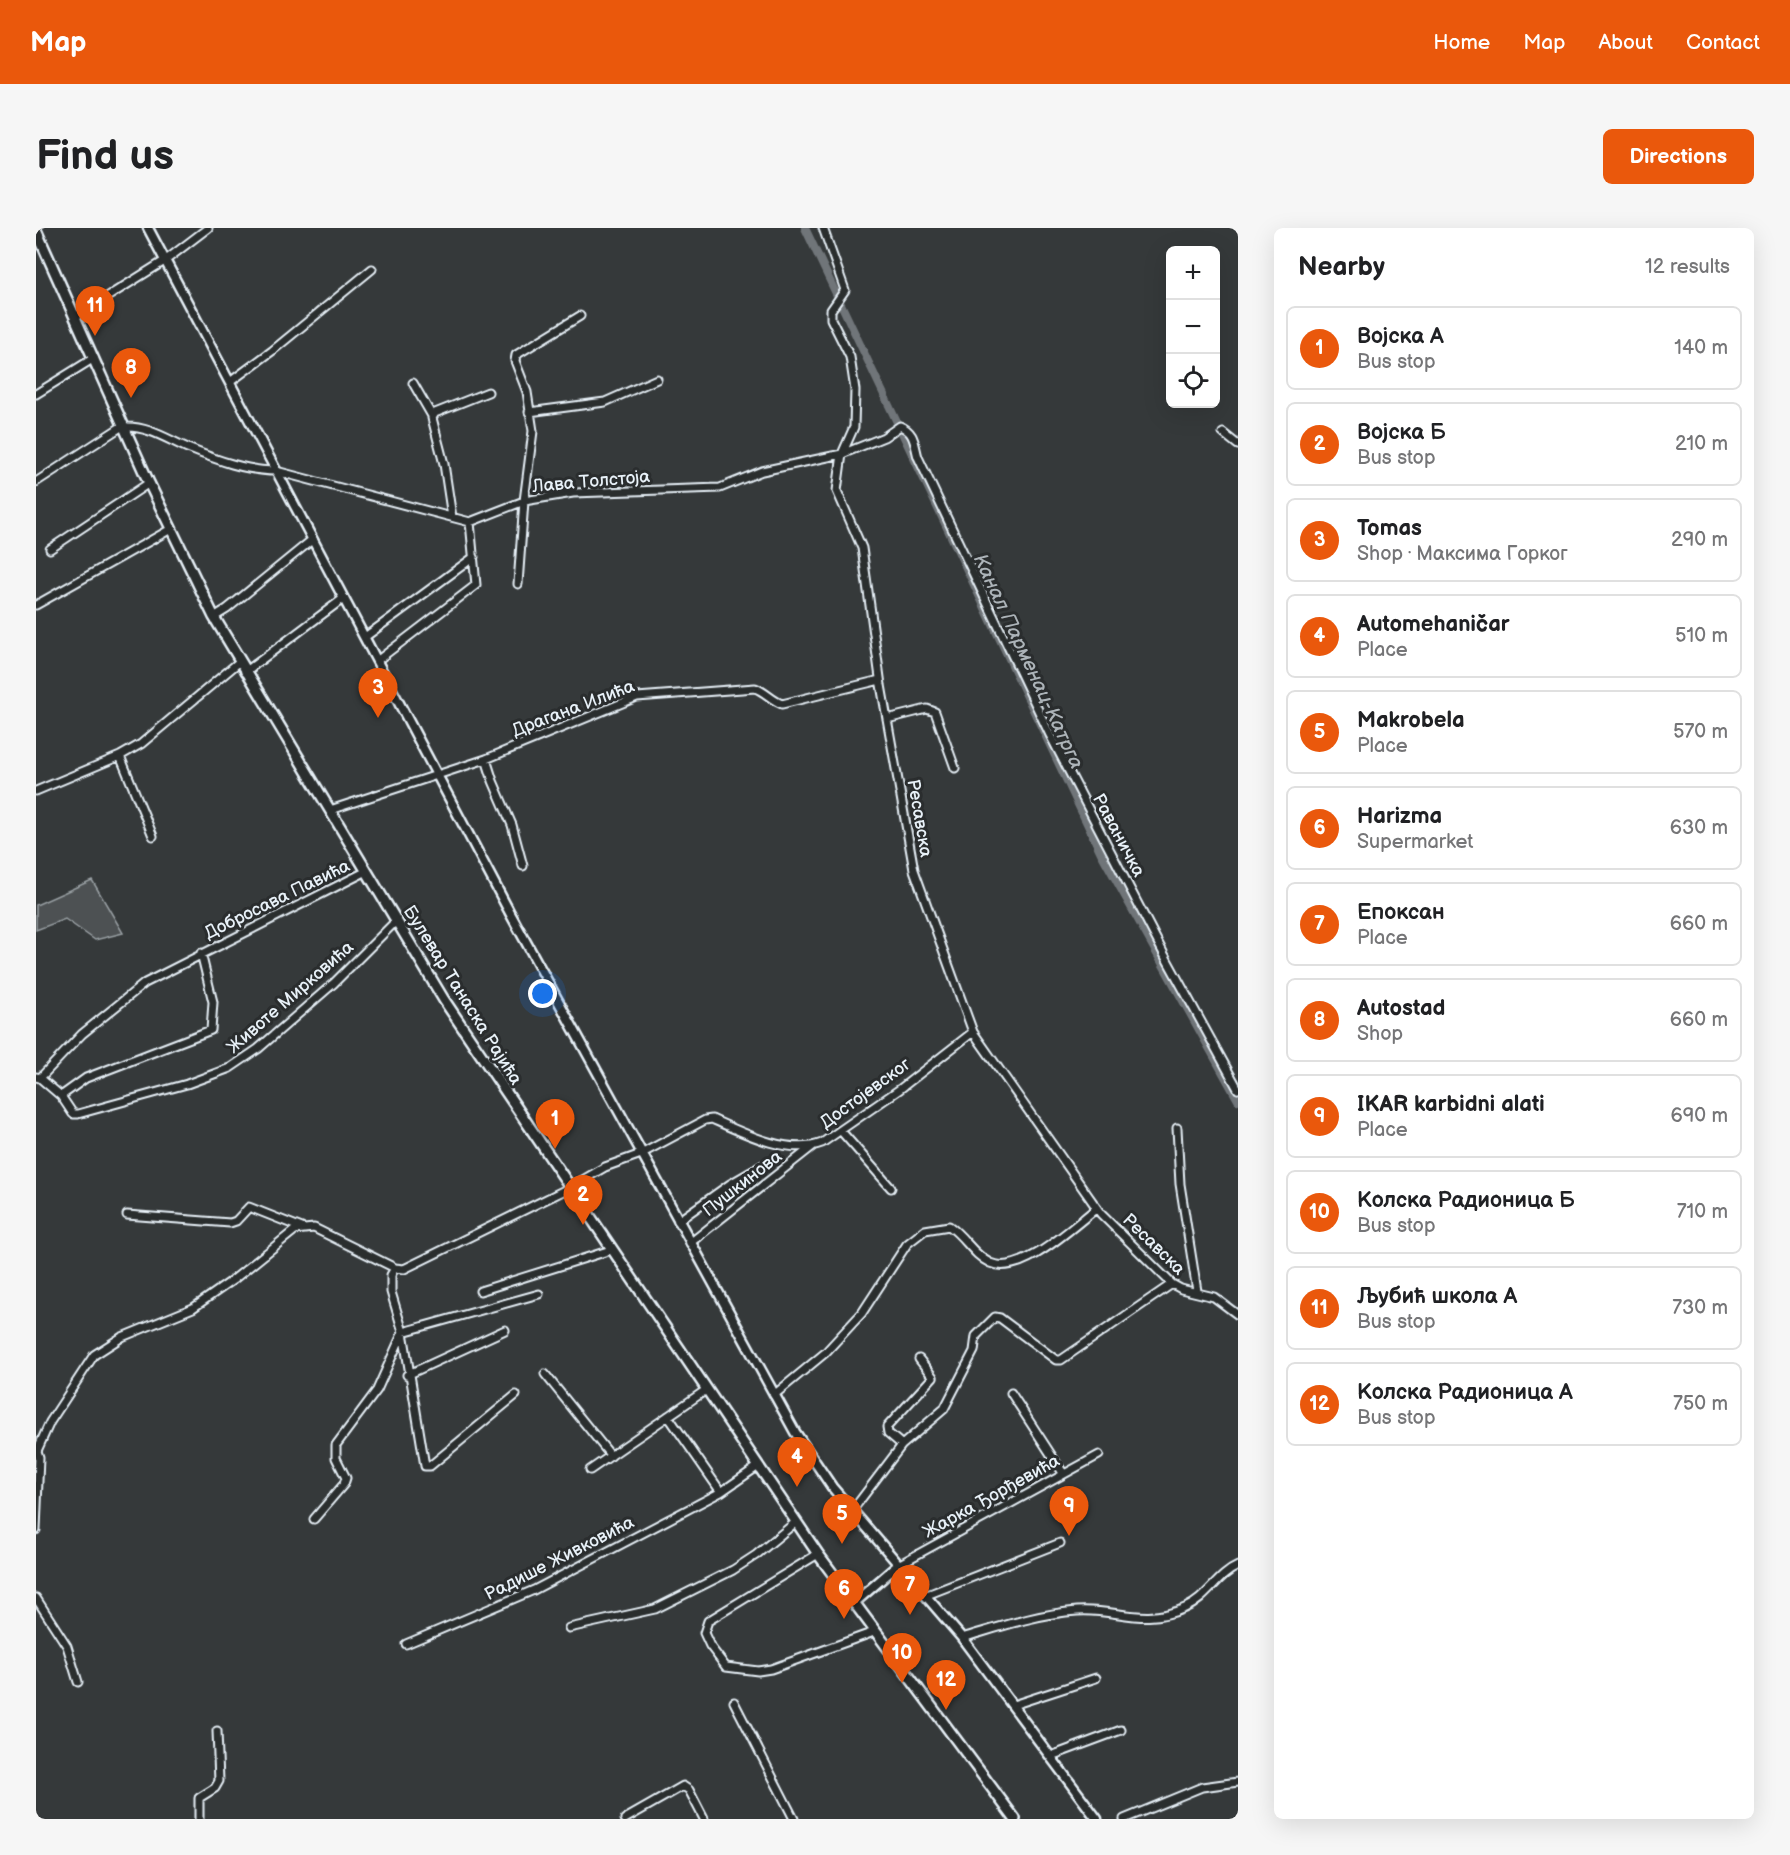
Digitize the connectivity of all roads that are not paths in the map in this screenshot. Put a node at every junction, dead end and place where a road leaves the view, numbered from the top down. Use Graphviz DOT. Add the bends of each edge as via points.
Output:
graph roads {
  1 [pos="148,228"];
  2 [pos="208,228"];
  3 [pos="823,228"];
  4 [pos="36,230"];
  5 [pos="166,260"];
  6 [pos="372,268"];
  7 [pos="75,316"];
  8 [pos="580,316"];
  9 [pos="93,358"];
  10 [pos="657,379"];
  11 [pos="230,382"];
  12 [pos="413,383"];
  13 [pos="488,392"];
  14 [pos="36,394"];
  15 [pos="530,412"];
  16 [pos="432,416"];
  17 [pos="124,426"];
  18 [pos="1222,433"];
  19 [pos="1238,446"];
  20 [pos="842,454"];
  21 [pos="276,471"];
  22 [pos="36,482"];
  23 [pos="149,483"];
  24 [pos="524,501"];
  25 [pos="452,517"];
  26 [pos="470,522"];
  27 [pos="171,529"];
  28 [pos="313,539"];
  29 [pos="50,549"];
  30 [pos="474,557"];
  31 [pos="518,584"];
  32 [pos="344,598"];
  33 [pos="36,605"];
  34 [pos="214,617"];
  35 [pos="365,637"];
  36 [pos="378,660"];
  37 [pos="239,662"];
  38 [pos="245,672"];
  39 [pos="880,680"];
  40 [pos="887,719"];
  41 [pos="120,756"];
  42 [pos="486,759"];
  43 [pos="955,768"];
  44 [pos="439,775"];
  45 [pos="36,791"];
  46 [pos="330,810"];
  47 [pos="153,836"];
  48 [pos="524,866"];
  49 [pos="367,872"];
  50 [pos="396,921"];
  51 [pos="201,953"];
  52 [pos="973,1032"];
  53 [pos="38,1078"];
  54 [pos="1238,1089"];
  55 [pos="61,1096"];
  56 [pos="1178,1128"];
  57 [pos="841,1131"];
  58 [pos="813,1146"];
  59 [pos="641,1154"];
  60 [pos="768,1162"];
  61 [pos="569,1188"];
  62 [pos="891,1188"];
  63 [pos="1097,1208"];
  64 [pos="127,1215"];
  65 [pos="678,1221"];
  66 [pos="302,1228"];
  67 [pos="690,1243"];
  68 [pos="611,1250"];
  69 [pos="395,1268"];
  70 [pos="1172,1284"];
  71 [pos="1197,1291"];
  72 [pos="480,1292"];
  73 [pos="538,1294"];
  74 [pos="1238,1315"];
  75 [pos="505,1330"];
  76 [pos="403,1332"];
  77 [pos="919,1359"];
  78 [pos="545,1374"];
  79 [pos="407,1375"];
  80 [pos="706,1390"];
  81 [pos="1011,1394"];
  82 [pos="516,1395"];
  83 [pos="774,1395"];
  84 [pos="668,1416"];
  85 [pos="902,1445"];
  86 [pos="37,1452"];
  87 [pos="1099,1455"];
  88 [pos="611,1456"];
  89 [pos="757,1467"];
  90 [pos="590,1470"];
  91 [pos="1063,1473"];
  92 [pos="721,1492"];
  93 [pos="852,1511"];
  94 [pos="314,1520"];
  95 [pos="796,1522"];
  96 [pos="36,1530"];
  97 [pos="1060,1543"];
  98 [pos="818,1554"];
  99 [pos="898,1565"];
  100 [pos="1238,1566"];
  101 [pos="927,1595"];
  102 [pos="36,1598"];
  103 [pos="854,1603"];
  104 [pos="569,1628"];
  105 [pos="874,1632"];
  106 [pos="962,1638"];
  107 [pos="406,1644"];
  108 [pos="1096,1678"];
  109 [pos="78,1682"];
  110 [pos="734,1702"];
  111 [pos="1013,1705"];
  112 [pos="217,1731"];
  113 [pos="1120,1731"];
  114 [pos="1051,1756"];
  115 [pos="1238,1782"];
  116 [pos="199,1819"];
  117 [pos="625,1819"];
  118 [pos="704,1819"];
  119 [pos="794,1819"];
  120 [pos="1015,1819"];
  121 [pos="1097,1819"];
  122 [pos="1124,1819"];
  1 -- 5 [label="street"];
  2 -- 5 [label="street"];
  3 -- 20 [label="street, Ресавска" via="845,290 833,304 831,319 850,357 855,390 854,427"];
  4 -- 7 [label="main road, Булевар Танаска Рајића"];
  5 -- 7 [label="street"];
  5 -- 11 [label="street"];
  6 -- 11 [label="street"];
  7 -- 9 [label="main road, Булевар Танаска Рајића"];
  8 -- 15 [label="street" via="516,355"];
  9 -- 14 [label="street"];
  9 -- 17 [label="main road, Булевар Танаска Рајића"];
  10 -- 15 [label="street" via="605,402"];
  11 -- 21 [label="street"];
  12 -- 16 [label="street"];
  13 -- 16 [label="street"];
  15 -- 24 [label="street" via="532,456"];
  16 -- 25 [label="street"];
  17 -- 21 [label="street" via="141,426 190,449 256,471"];
  17 -- 22 [label="street"];
  17 -- 23 [label="main road, Булевар Танаска Рајића"];
  18 -- 19 [label="street"];
  20 -- 24 [label="street, Лава Толстоја" via="762,471 720,488 573,494"];
  20 -- 39 [label="street, Ресавска" via="837,491 862,548"];
  20 -- 54 [label="street, Раваничка" via="885,437 899,426 912,435 918,457 1050,735"];
  21 -- 25 [label="street"];
  21 -- 28 [label="street"];
  23 -- 27 [label="main road, Булевар Танаска Рајића"];
  23 -- 29 [label="street"];
  24 -- 26 [label="street, Лава Толстоја"];
  24 -- 31 [label="street"];
  25 -- 26 [label="street"];
  26 -- 30 [label="street"];
  27 -- 33 [label="street"];
  27 -- 34 [label="main road, Булевар Танаска Рајића"];
  28 -- 32 [label="street"];
  28 -- 34 [label="street"];
  30 -- 35 [label="street"];
  30 -- 36 [label="street" via="476,585"];
  32 -- 35 [label="street"];
  32 -- 38 [label="street"];
  34 -- 37 [label="main road, Булевар Танаска Рајића"];
  35 -- 36 [label="street"];
  36 -- 44 [label="street"];
  37 -- 38 [label="main road, Булевар Танаска Рајића"];
  37 -- 41 [label="street" via="141,744"];
  38 -- 46 [label="main road, Булевар Танаска Рајића"];
  39 -- 40 [label="street, Ресавска"];
  39 -- 42 [label="street, Драгана Илића" via="782,704 755,688 637,697"];
  40 -- 43 [label="street" via="927,709 935,712"];
  40 -- 52 [label="street, Ресавска" via="914,870"];
  41 -- 45 [label="street"];
  41 -- 47 [label="street"];
  42 -- 44 [label="street, Драгана Илића"];
  42 -- 48 [label="street"];
  44 -- 46 [label="street"];
  44 -- 59 [label="street"];
  46 -- 49 [label="main road, Булевар Танаска Рајића"];
  49 -- 50 [label="main road, Булевар Танаска Рајића"];
  49 -- 51 [label="street, Добросава Павића"];
  50 -- 55 [label="street, Животе Мирковића" via="334,983 230,1068 78,1114 73,1114"];
  50 -- 61 [label="main road, Булевар Танаска Рајића"];
  51 -- 53 [label="street, Добросава Павића" via="145,983 82,1034"];
  51 -- 55 [label="street, Добросава Павића" via="213,1002 211,1030 86,1078"];
  52 -- 57 [label="street, Достојевског"];
  52 -- 63 [label="street, Ресавска"];
  53 -- 55 [label="street, Животе Мирковића"];
  56 -- 71 [label="street" via="1180,1184"];
  57 -- 58 [label="street, Достојевског"];
  57 -- 62 [label="street"];
  58 -- 59 [label="street, Достојевског" via="755,1139 712,1119"];
  58 -- 67 [label="street, Пушкинова"];
  59 -- 61 [label="street, Достојевског" via="605,1167"];
  59 -- 65 [label="street"];
  60 -- 65 [label="street"];
  61 -- 68 [label="main road, Булевар Танаска Рајића"];
  61 -- 69 [label="street, Достојевског" via="451,1244 420,1263"];
  63 -- 70 [label="street, Ресавска"];
  63 -- 83 [label="street" via="1027,1260 1013,1266 990,1263 949,1226 925,1230 908,1244 862,1313 825,1353"];
  64 -- 66 [label="street" via="230,1223 249,1207"];
  65 -- 67 [label="street"];
  66 -- 69 [label="street" via="315,1228"];
  66 -- 86 [label="street" via="193,1308 122,1337 94,1355 50,1422"];
  67 -- 83 [label="street"];
  68 -- 72 [label="street"];
  68 -- 80 [label="main road, Булевар Танаска Рајића"];
  69 -- 76 [label="street" via="391,1292"];
  70 -- 71 [label="street, Ресавска"];
  70 -- 85 [label="street" via="1061,1360 995,1317 976,1336 974,1352 952,1398"];
  71 -- 74 [label="street, Ресавска" via="1214,1297"];
  73 -- 76 [label="street"];
  75 -- 79 [label="street"];
  76 -- 79 [label="street"];
  76 -- 94 [label="street" via="377,1390 336,1445 336,1458 346,1478"];
  77 -- 85 [label="street" via="933,1377 887,1426 888,1433"];
  78 -- 88 [label="street"];
  79 -- 82 [label="street" via="422,1464 428,1467"];
  80 -- 84 [label="street"];
  80 -- 89 [label="main road, Булевар Танаска Рајића"];
  81 -- 91 [label="street"];
  83 -- 93 [label="street" via="832,1487"];
  84 -- 88 [label="street"];
  84 -- 92 [label="street"];
  85 -- 93 [label="street"];
  86 -- 96 [label="street"];
  87 -- 91 [label="street, Жарка Ђорђевића"];
  88 -- 90 [label="street"];
  89 -- 92 [label="street, Радише Живковића"];
  89 -- 95 [label="main road, Булевар Танаска Рајића"];
  91 -- 99 [label="street, Жарка Ђорђевића"];
  92 -- 107 [label="street, Радише Живковића" via="534,1590"];
  93 -- 99 [label="street"];
  95 -- 98 [label="main road, Булевар Танаска Рајића"];
  95 -- 104 [label="street" via="748,1560 655,1609"];
  97 -- 101 [label="street"];
  98 -- 103 [label="main road, Булевар Танаска Рајића"];
  98 -- 105 [label="street" via="708,1621 704,1633 710,1646 726,1667 758,1671"];
  99 -- 101 [label="street"];
  99 -- 103 [label="street"];
  100 -- 106 [label="street" via="1185,1608 1149,1618 1081,1610 1045,1614"];
  101 -- 106 [label="street"];
  102 -- 109 [label="street" via="67,1647"];
  103 -- 105 [label="main road, Булевар Танаска Рајића"];
  105 -- 120 [label="main road, Булевар Танаска Рајића"];
  106 -- 111 [label="street"];
  108 -- 111 [label="street"];
  110 -- 119 [label="street"];
  111 -- 114 [label="street"];
  112 -- 116 [label="street" via="219,1781 199,1798"];
  113 -- 114 [label="street"];
  114 -- 121 [label="street"];
  115 -- 122 [label="street" via="1202,1786"];
  117 -- 118 [label="street" via="683,1786"];
}
